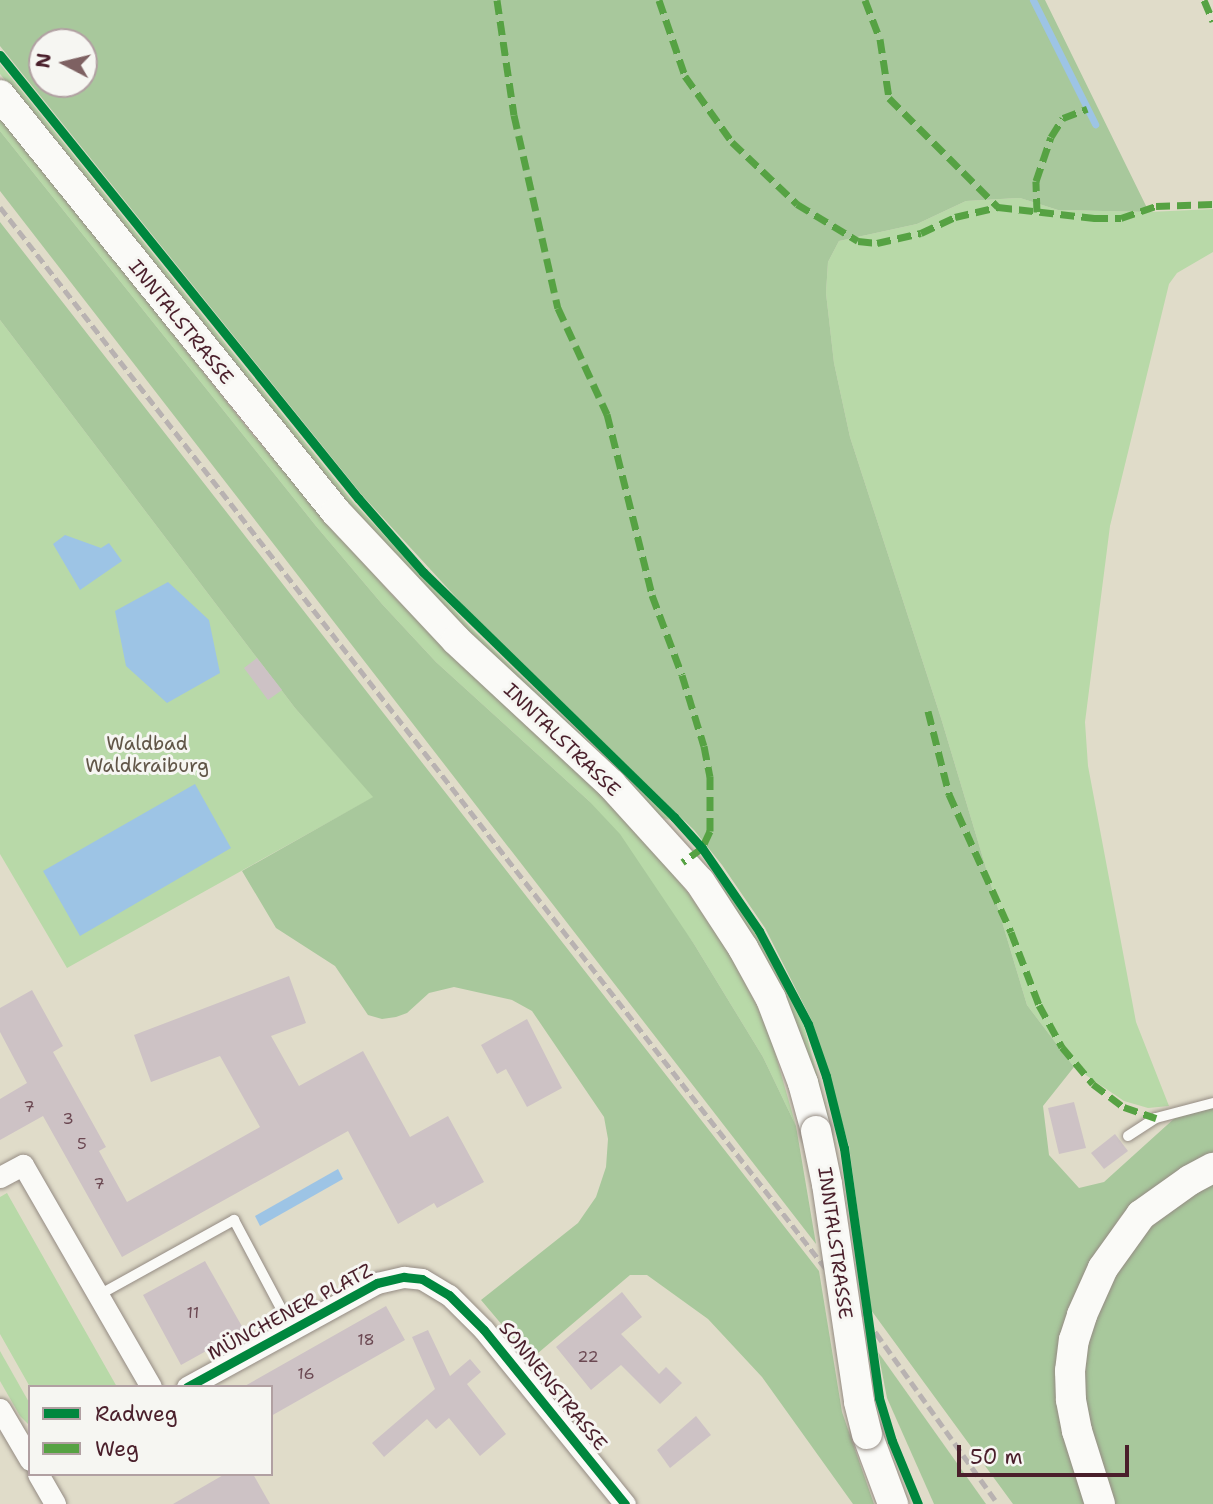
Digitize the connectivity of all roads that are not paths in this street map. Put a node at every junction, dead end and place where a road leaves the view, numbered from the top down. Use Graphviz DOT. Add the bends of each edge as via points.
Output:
graph roads {
  1 [pos="0,95"];
  2 [pos="1213,1103"];
  3 [pos="1128,1136"];
  4 [pos="1213,1168"];
  5 [pos="0,1177"];
  6 [pos="449,1295"];
  7 [pos="97,1296"];
  8 [pos="292,1329"];
  9 [pos="150,1385"];
  10 [pos="191,1385"];
  11 [pos="0,1409"];
  12 [pos="28,1457"];
  13 [pos="39,1476"];
  14 [pos="55,1504"];
  15 [pos="625,1504"];
  16 [pos="893,1504"];
  17 [pos="1100,1504"];
  1 -- 16 [label="main road, INNTALSTRASSE, bridge" via="336,512 447,631 611,784 700,883 743,948 771,999 816,1131 859,1402"];
  2 -- 3 [label="lane" via="1156,1118"];
  4 -- 17 [label="main road" via="1141,1215 1103,1268 1082,1315 1073,1350 1071,1400"];
  5 -- 7 [label="street" via="23,1165"];
  6 -- 8 [label="street, MÜNCHENER PLATZ" via="422,1279 391,1279"];
  6 -- 15 [label="street, SONNENSTRASSE" via="511,1361"];
  7 -- 8 [label="lane" via="234,1220"];
  7 -- 9 [label="street"];
  8 -- 10 [label="street, MÜNCHENER PLATZ"];
  11 -- 12 [label="street"];
  13 -- 14 [label="street"];
}
